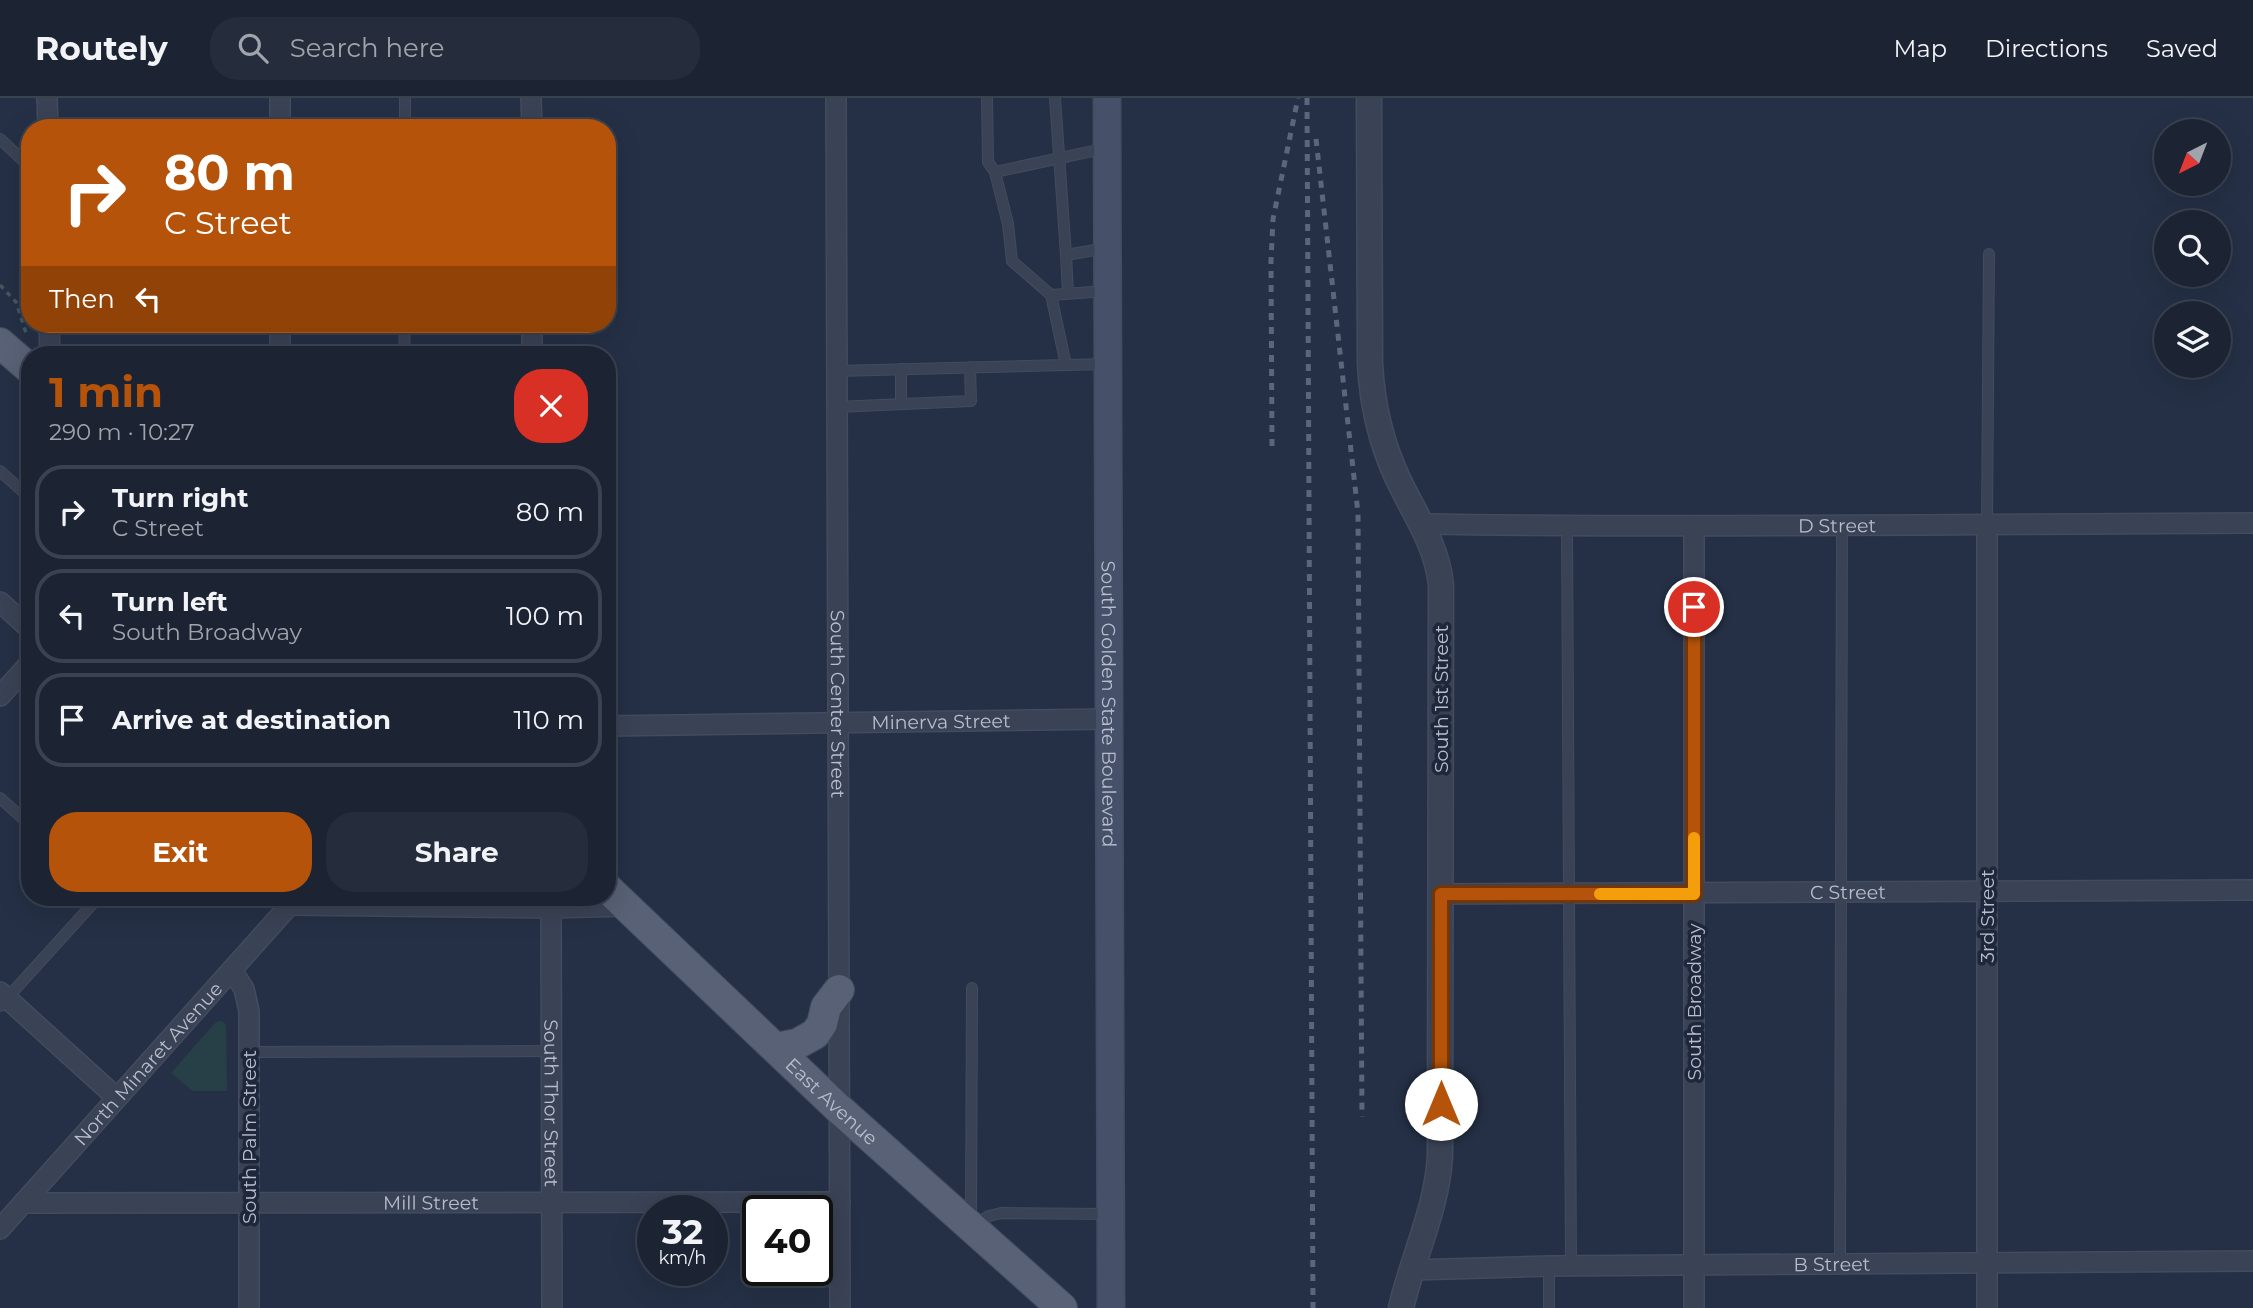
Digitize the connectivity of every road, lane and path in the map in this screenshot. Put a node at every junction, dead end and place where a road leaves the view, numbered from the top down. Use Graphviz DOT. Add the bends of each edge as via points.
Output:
graph roads {
  1 [pos="47,98"];
  2 [pos="280,98"];
  3 [pos="405,98"];
  4 [pos="531,98"];
  5 [pos="836,98"];
  6 [pos="987,98"];
  7 [pos="1055,98"];
  8 [pos="1107,98"];
  9 [pos="1368,98"];
  10 [pos="48,119"];
  11 [pos="280,119"];
  12 [pos="405,119"];
  13 [pos="532,119"];
  14 [pos="0,139"];
  15 [pos="1107,148"];
  16 [pos="1060,158"];
  17 [pos="21,159"];
  18 [pos="995,172"];
  19 [pos="1107,248"];
  20 [pos="1990,254"];
  21 [pos="1066,255"];
  22 [pos="0,285"];
  23 [pos="1107,291"];
  24 [pos="1068,293"];
  25 [pos="1051,295"];
  26 [pos="21,319"];
  27 [pos="25,333"];
  28 [pos="30,340"];
  29 [pos="0,343"];
  30 [pos="21,361"];
  31 [pos="1108,364"];
  32 [pos="1066,365"];
  33 [pos="970,368"];
  34 [pos="901,369"];
  35 [pos="837,371"];
  36 [pos="901,404"];
  37 [pos="837,407"];
  38 [pos="0,471"];
  39 [pos="21,490"];
  40 [pos="2253,523"];
  41 [pos="1421,524"];
  42 [pos="1842,524"];
  43 [pos="1987,524"];
  44 [pos="1567,526"];
  45 [pos="1694,527"];
  46 [pos="0,602"];
  47 [pos="21,621"];
  48 [pos="21,673"];
  49 [pos="0,696"];
  50 [pos="1109,719"];
  51 [pos="838,723"];
  52 [pos="616,726"];
  53 [pos="0,798"];
  54 [pos="21,817"];
  55 [pos="1987,890"];
  56 [pos="2253,890"];
  57 [pos="1841,891"];
  58 [pos="1441,894"];
  59 [pos="1569,894"];
  60 [pos="1694,894"];
  61 [pos="617,897"];
  62 [pos="89,906"];
  63 [pos="289,906"];
  64 [pos="551,906"];
  65 [pos="232,970"];
  66 [pos="972,988"];
  67 [pos="839,990"];
  68 [pos="2,999"];
  69 [pos="776,1048"];
  70 [pos="552,1051"];
  71 [pos="249,1052"];
  72 [pos="117,1098"];
  73 [pos="839,1109"];
  74 [pos="840,1202"];
  75 [pos="23,1203"];
  76 [pos="249,1203"];
  77 [pos="553,1203"];
  78 [pos="1111,1214"];
  79 [pos="971,1228"];
  80 [pos="0,1229"];
  81 [pos="2253,1261"];
  82 [pos="1987,1264"];
  83 [pos="1694,1265"];
  84 [pos="1840,1265"];
  85 [pos="1549,1266"];
  86 [pos="1571,1266"];
  87 [pos="1412,1270"];
  88 [pos="249,1308"];
  89 [pos="552,1308"];
  90 [pos="840,1308"];
  91 [pos="1062,1308"];
  92 [pos="1111,1308"];
  93 [pos="1401,1308"];
  94 [pos="1549,1308"];
  95 [pos="1694,1308"];
  96 [pos="1987,1308"];
  1 -- 10 [label="street"];
  2 -- 11 [label="street"];
  3 -- 12 [label="lane"];
  4 -- 13 [label="street"];
  5 -- 35 [label="street, South Center Street"];
  6 -- 18 [label="lane" via="988,162"];
  7 -- 16 [label="lane"];
  8 -- 15 [label="main road, South Golden State Boulevard"];
  9 -- 41 [label="street, South 1st Street" via="1372,393 1388,456"];
  14 -- 17 [label="lane"];
  15 -- 16 [label="lane"];
  15 -- 19 [label="main road, South Golden State Boulevard"];
  16 -- 18 [label="lane"];
  16 -- 21 [label="lane"];
  18 -- 25 [label="lane" via="1012,261"];
  19 -- 21 [label="lane"];
  19 -- 23 [label="main road, South Golden State Boulevard"];
  20 -- 43 [label="lane"];
  21 -- 24 [label="lane"];
  22 -- 26 [label="path" via="16,302"];
  23 -- 24 [label="lane"];
  23 -- 31 [label="main road, South Golden State Boulevard"];
  24 -- 25 [label="lane"];
  25 -- 32 [label="lane"];
  27 -- 28 [label="path"];
  29 -- 30 [label="main road"];
  31 -- 32 [label="lane"];
  31 -- 50 [label="main road, South Golden State Boulevard"];
  32 -- 33 [label="lane"];
  33 -- 34 [label="lane"];
  33 -- 36 [label="lane" via="971,401"];
  34 -- 35 [label="lane"];
  34 -- 36 [label="lane"];
  35 -- 37 [label="street, South Center Street"];
  36 -- 37 [label="lane"];
  37 -- 51 [label="street, South Center Street"];
  38 -- 39 [label="lane"];
  40 -- 43 [label="street, D Street"];
  41 -- 44 [label="street, D Street"];
  41 -- 58 [label="street, South 1st Street" via="1436,558 1441,585"];
  42 -- 43 [label="street, D Street"];
  42 -- 45 [label="street, D Street"];
  42 -- 57 [label="lane"];
  43 -- 55 [label="street, 3rd Street"];
  44 -- 45 [label="street, D Street"];
  44 -- 59 [label="lane"];
  45 -- 60 [label="street, South Broadway"];
  46 -- 47 [label="street"];
  48 -- 49 [label="street"];
  50 -- 51 [label="street, Minerva Street"];
  50 -- 78 [label="main road, South Golden State Boulevard"];
  51 -- 52 [label="street, Minerva Street"];
  51 -- 67 [label="street, South Center Street"];
  53 -- 54 [label="lane"];
  55 -- 56 [label="street, C Street"];
  55 -- 57 [label="street, C Street"];
  55 -- 82 [label="street, 3rd Street"];
  57 -- 60 [label="street, C Street"];
  57 -- 84 [label="lane"];
  58 -- 59 [label="street, C Street"];
  58 -- 87 [label="street, South 1st Street" via="1440,1168"];
  59 -- 60 [label="street, C Street"];
  59 -- 86 [label="lane"];
  60 -- 83 [label="street, South Broadway"];
  61 -- 69 [label="main road, East Avenue"];
  62 -- 68 [label="lane"];
  63 -- 65 [label="street, North Minaret Avenue"];
  64 -- 70 [label="street, South Thor Street"];
  65 -- 71 [label="street, South Palm Street" via="248,1002"];
  65 -- 72 [label="street, North Minaret Avenue"];
  66 -- 79 [label="lane"];
  67 -- 69 [label="main road" via="815,1034"];
  67 -- 73 [label="street, South Center Street"];
  68 -- 72 [label="street"];
  69 -- 73 [label="main road, East Avenue"];
  70 -- 71 [label="lane"];
  70 -- 77 [label="street, South Thor Street"];
  71 -- 76 [label="street, South Palm Street"];
  72 -- 75 [label="street, North Minaret Avenue"];
  73 -- 74 [label="street, South Center Street"];
  73 -- 79 [label="main road, East Avenue"];
  74 -- 77 [label="street, Mill Street"];
  74 -- 90 [label="street, South Center Street"];
  75 -- 76 [label="street, Mill Street"];
  75 -- 80 [label="street, North Minaret Avenue"];
  76 -- 77 [label="street, Mill Street"];
  76 -- 88 [label="street, South Palm Street"];
  77 -- 89 [label="street, South Thor Street"];
  78 -- 79 [label="lane" via="1001,1213"];
  78 -- 92 [label="main road, South Golden State Boulevard"];
  79 -- 91 [label="main road, East Avenue"];
  81 -- 82 [label="street, B Street"];
  82 -- 84 [label="street, B Street"];
  82 -- 96 [label="street, 3rd Street"];
  83 -- 84 [label="street, B Street"];
  83 -- 86 [label="street, B Street"];
  83 -- 95 [label="street, South Broadway"];
  85 -- 86 [label="street, B Street"];
  85 -- 87 [label="street, B Street"];
  85 -- 94 [label="lane"];
  87 -- 93 [label="street, South 1st Street"];
}
